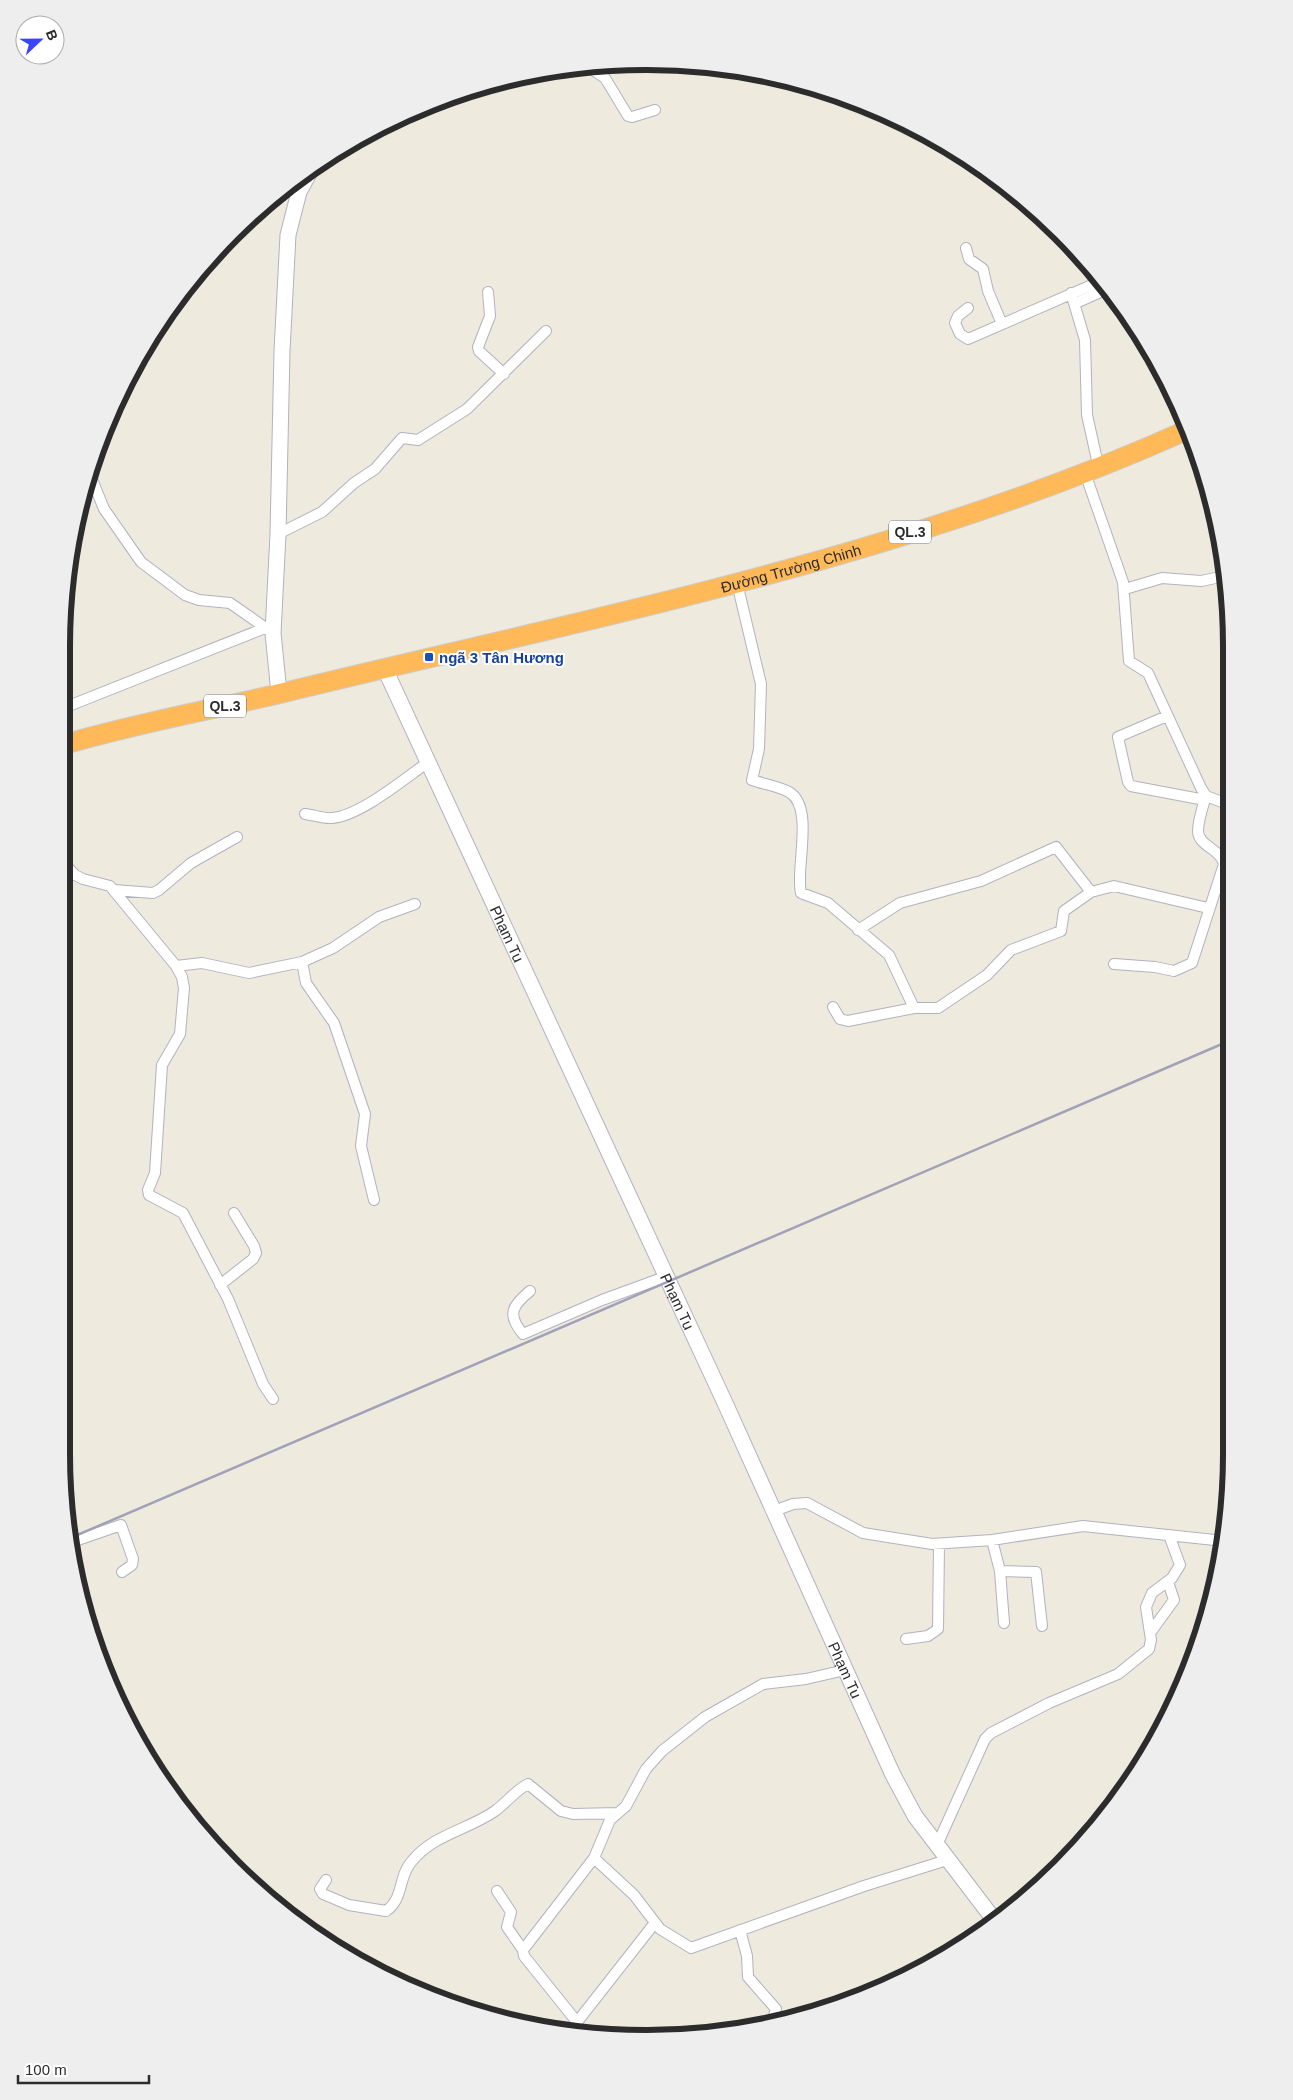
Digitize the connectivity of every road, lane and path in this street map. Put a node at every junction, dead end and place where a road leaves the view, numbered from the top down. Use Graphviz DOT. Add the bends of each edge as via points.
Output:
graph roads {
  1 [pos="596,72"];
  2 [pos="655,110"];
  3 [pos="304,183"];
  4 [pos="966,248"];
  5 [pos="1095,284"];
  6 [pos="488,292"];
  7 [pos="1100,292"];
  8 [pos="1074,298"];
  9 [pos="968,308"];
  10 [pos="1002,324"];
  11 [pos="546,331"];
  12 [pos="504,374"];
  13 [pos="1181,433"];
  14 [pos="1092,471"];
  15 [pos="94,485"];
  16 [pos="278,534"];
  17 [pos="1219,577"];
  18 [pos="737,582"];
  19 [pos="1125,589"];
  20 [pos="269,631"];
  21 [pos="384,667"];
  22 [pos="279,693"];
  23 [pos="70,706"];
  24 [pos="1167,716"];
  25 [pos="70,743"];
  26 [pos="427,763"];
  27 [pos="1205,798"];
  28 [pos="1223,803"];
  29 [pos="305,814"];
  30 [pos="237,837"];
  31 [pos="1223,862"];
  32 [pos="1223,867"];
  33 [pos="70,869"];
  34 [pos="114,890"];
  35 [pos="1091,892"];
  36 [pos="415,904"];
  37 [pos="1208,908"];
  38 [pos="858,930"];
  39 [pos="302,962"];
  40 [pos="1114,964"];
  41 [pos="176,966"];
  42 [pos="833,1007"];
  43 [pos="914,1008"];
  44 [pos="374,1200"];
  45 [pos="234,1213"];
  46 [pos="665,1277"];
  47 [pos="220,1285"];
  48 [pos="530,1291"];
  49 [pos="273,1399"];
  50 [pos="774,1511"];
  51 [pos="1169,1535"];
  52 [pos="992,1540"];
  53 [pos="1216,1540"];
  54 [pos="77,1541"];
  55 [pos="939,1544"];
  56 [pos="1000,1571"];
  57 [pos="122,1572"];
  58 [pos="1168,1582"];
  59 [pos="1004,1623"];
  60 [pos="1042,1626"];
  61 [pos="1150,1633"];
  62 [pos="906,1639"];
  63 [pos="845,1670"];
  64 [pos="618,1813"];
  65 [pos="937,1845"];
  66 [pos="594,1858"];
  67 [pos="947,1860"];
  68 [pos="326,1880"];
  69 [pos="497,1891"];
  70 [pos="991,1916"];
  71 [pos="654,1924"];
  72 [pos="740,1930"];
  73 [pos="523,1950"];
  74 [pos="774,2015"];
  75 [pos="578,2022"];
  76 [pos="575,2025"];
  1 -- 2 [label="street" via="605,78 628,116 632,118"];
  3 -- 16 [label="street" via="288,235"];
  4 -- 10 [label="street" via="969,259 983,269"];
  5 -- 8 [label="street"];
  6 -- 12 [label="street" via="490,316 478,347"];
  7 -- 8 [label="street"];
  8 -- 10 [label="street"];
  8 -- 14 [label="street" via="1085,340"];
  9 -- 10 [label="street" via="955,323 963,337 968,339"];
  11 -- 12 [label="street"];
  12 -- 16 [label="street" via="460,414 418,440 402,438 376,469 322,512"];
  13 -- 14 [label="highway, Đường Trường Chinh / QL.3"];
  14 -- 18 [label="highway, Đường Trường Chinh / QL.3" via="956,518"];
  14 -- 19 [label="street"];
  15 -- 20 [label="street" via="104,509 141,562 185,595 230,603"];
  16 -- 20 [label="street"];
  17 -- 19 [label="street" via="1201,581 1162,578"];
  18 -- 21 [label="highway, Đường Trường Chinh / QL.3"];
  18 -- 38 [label="street" via="761,684 759,749 752,780 788,791 795,797 802,820 801,893 828,903"];
  19 -- 24 [label="street" via="1129,661 1148,673"];
  20 -- 22 [label="street"];
  20 -- 23 [label="street"];
  21 -- 22 [label="highway, QL.3"];
  21 -- 26 [label="street, Phạm Tu"];
  22 -- 25 [label="highway, QL.3"];
  24 -- 27 [label="street"];
  24 -- 27 [label="street" via="1118,738 1128,782 1138,788"];
  26 -- 29 [label="street" via="374,800 346,814 332,818"];
  26 -- 46 [label="street, Phạm Tu"];
  27 -- 28 [label="street"];
  27 -- 31 [label="street" via="1198,831 1200,837 1219,852"];
  30 -- 34 [label="street" via="191,863 159,890"];
  32 -- 37 [label="street"];
  33 -- 34 [label="street" via="83,880 102,883"];
  34 -- 41 [label="street"];
  35 -- 37 [label="street" via="1122,886"];
  35 -- 38 [label="street" via="1056,846 981,881 900,903"];
  35 -- 43 [label="street" via="1064,911 1063,927 1058,933 1011,950 987,975 945,1005 932,1009"];
  36 -- 39 [label="street" via="379,918 333,948"];
  37 -- 40 [label="street" via="1192,963 1174,970"];
  38 -- 43 [label="street" via="889,955"];
  39 -- 41 [label="street" via="249,973 202,963"];
  39 -- 44 [label="street" via="303,975 310,990 334,1023 365,1114 362,1146"];
  41 -- 47 [label="street" via="184,988 180,1034 162,1065 155,1173 148,1190 149,1195 182,1213"];
  42 -- 43 [label="street" via="840,1019 848,1021"];
  45 -- 47 [label="street" via="256,1253"];
  46 -- 48 [label="street" via="523,1334 514,1309"];
  46 -- 50 [label="street, Phạm Tu"];
  47 -- 49 [label="street" via="263,1384"];
  50 -- 55 [label="street" via="807,1503 863,1533"];
  50 -- 63 [label="street, Phạm Tu"];
  51 -- 52 [label="street" via="1083,1526"];
  51 -- 53 [label="street"];
  51 -- 58 [label="street" via="1180,1565"];
  52 -- 55 [label="street"];
  52 -- 56 [label="street"];
  54 -- 57 [label="street" via="120,1525 133,1559 132,1565"];
  55 -- 62 [label="street" via="938,1629 928,1636"];
  56 -- 59 [label="street"];
  56 -- 60 [label="street" via="1036,1572"];
  58 -- 61 [label="street" via="1174,1600"];
  58 -- 61 [label="street" via="1155,1590 1146,1607"];
  61 -- 65 [label="street" via="1149,1650 1120,1672 1048,1703 985,1739"];
  63 -- 64 [label="street" via="763,1684 705,1717 653,1760 626,1806"];
  63 -- 65 [label="street, Phạm Tu" via="904,1798"];
  64 -- 66 [label="street" via="610,1820"];
  64 -- 68 [label="street" via="572,1814 560,1811 528,1784 495,1811 448,1833 418,1853 408,1865 396,1901 386,1911 350,1905 323,1894 320,1889"];
  65 -- 67 [label="street, Phạm Tu"];
  66 -- 71 [label="street" via="634,1895"];
  66 -- 73 [label="street"];
  67 -- 70 [label="street, Phạm Tu"];
  67 -- 72 [label="street"];
  69 -- 73 [label="street" via="511,1912 507,1927"];
  71 -- 72 [label="street" via="691,1948"];
  71 -- 75 [label="street"];
  72 -- 74 [label="street" via="747,1956 748,1977 776,2009"];
  73 -- 75 [label="street" via="524,1956"];
  75 -- 76 [label="street"];
}
